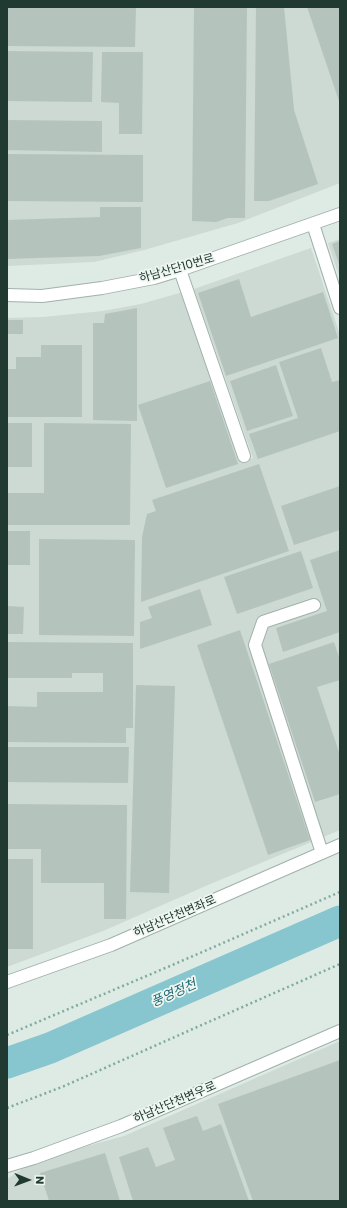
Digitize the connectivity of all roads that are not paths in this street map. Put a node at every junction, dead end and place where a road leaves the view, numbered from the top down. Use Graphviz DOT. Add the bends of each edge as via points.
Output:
graph roads {
  1 [pos="340,214"];
  2 [pos="312,224"];
  3 [pos="180,270"];
  4 [pos="7,295"];
  5 [pos="340,308"];
  6 [pos="244,456"];
  7 [pos="314,605"];
  8 [pos="340,845"];
  9 [pos="322,853"];
  10 [pos="7,982"];
  11 [pos="340,1031"];
  12 [pos="7,1166"];
  1 -- 2 [label="street, 하남산단10번로"];
  2 -- 3 [label="street, 하남산단10번로"];
  2 -- 5 [label="street"];
  3 -- 4 [label="street, 하남산단10번로" via="102,288 42,296"];
  3 -- 6 [label="street"];
  7 -- 9 [label="street" via="263,622 255,645"];
  8 -- 9 [label="street, 하남산단천변좌로"];
  9 -- 10 [label="street, 하남산단천변좌로" via="111,945"];
  11 -- 12 [label="street, 하남산단천변우로" via="121,1126"];
}
